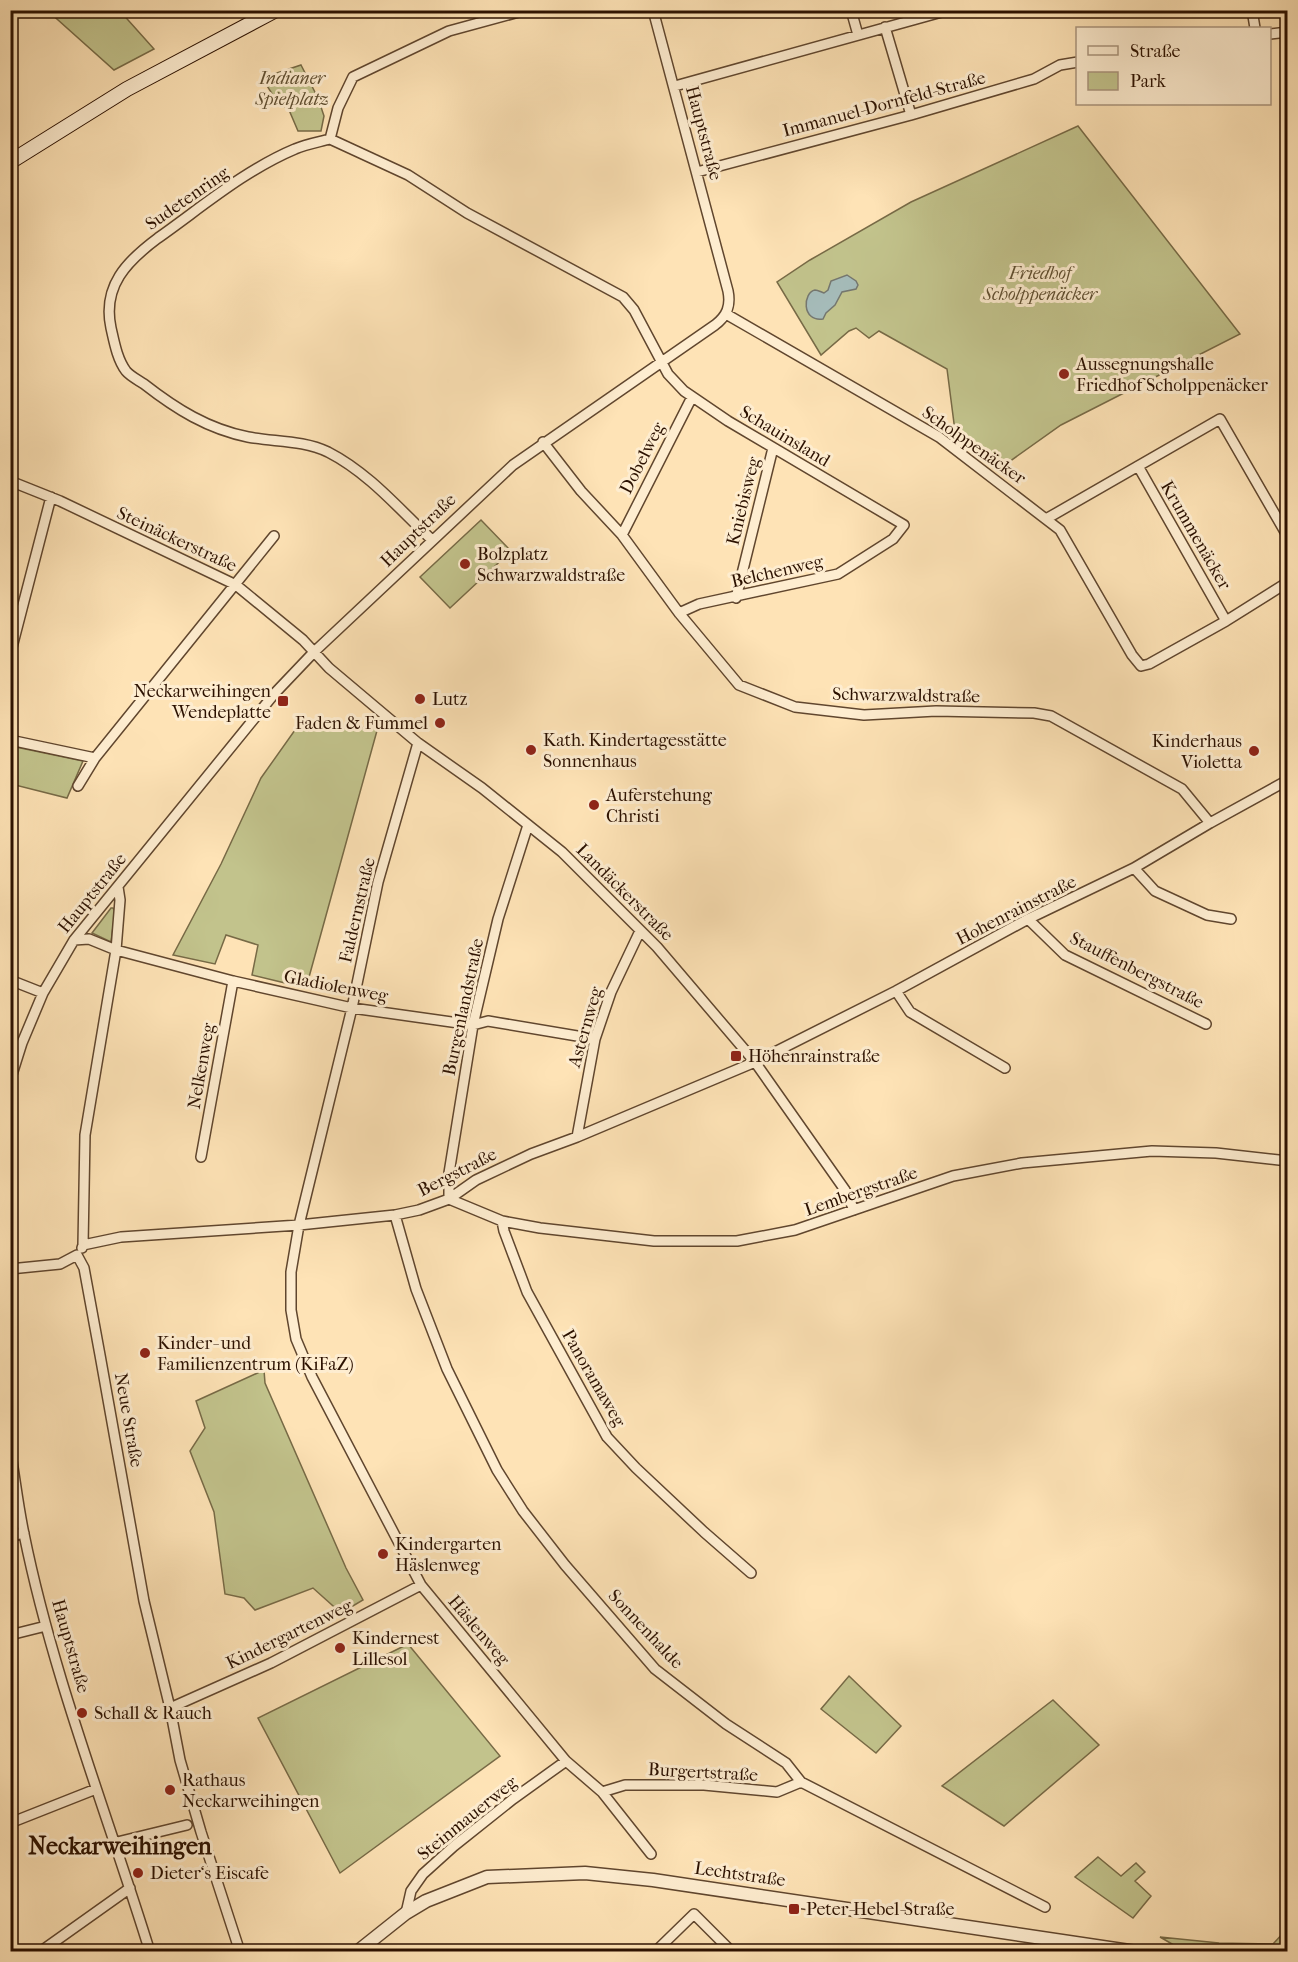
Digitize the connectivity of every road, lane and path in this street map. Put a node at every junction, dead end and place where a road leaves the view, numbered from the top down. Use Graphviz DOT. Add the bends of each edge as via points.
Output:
graph roads {
  1 [pos="276,10"];
  2 [pos="526,10"];
  3 [pos="653,10"];
  4 [pos="851,10"];
  5 [pos="949,10"];
  6 [pos="1252,10"];
  7 [pos="885,27"];
  8 [pos="1255,27"];
  9 [pos="1287,32"];
  10 [pos="1271,34"];
  11 [pos="858,35"];
  12 [pos="1076,62"];
  13 [pos="675,86"];
  14 [pos="911,115"];
  15 [pos="330,139"];
  16 [pos="10,162"];
  17 [pos="698,172"];
  18 [pos="726,314"];
  19 [pos="661,361"];
  20 [pos="692,397"];
  21 [pos="543,442"];
  22 [pos="773,448"];
  23 [pos="1138,466"];
  24 [pos="10,481"];
  25 [pos="51,497"];
  26 [pos="1046,519"];
  27 [pos="904,525"];
  28 [pos="622,535"];
  29 [pos="274,536"];
  30 [pos="1287,537"];
  31 [pos="432,540"];
  32 [pos="1287,582"];
  33 [pos="236,585"];
  34 [pos="736,598"];
  35 [pos="679,613"];
  36 [pos="1226,621"];
  37 [pos="314,652"];
  38 [pos="10,655"];
  39 [pos="10,740"];
  40 [pos="418,743"];
  41 [pos="95,758"];
  42 [pos="1287,780"];
  43 [pos="78,786"];
  44 [pos="1210,823"];
  45 [pos="528,825"];
  46 [pos="1134,868"];
  47 [pos="118,887"];
  48 [pos="1232,919"];
  49 [pos="1028,920"];
  50 [pos="640,931"];
  51 [pos="74,940"];
  52 [pos="116,950"];
  53 [pos="10,980"];
  54 [pos="232,981"];
  55 [pos="896,991"];
  56 [pos="43,993"];
  57 [pos="352,1008"];
  58 [pos="1206,1024"];
  59 [pos="473,1025"];
  60 [pos="595,1039"];
  61 [pos="755,1062"];
  62 [pos="1005,1068"];
  63 [pos="10,1081"];
  64 [pos="577,1137"];
  65 [pos="201,1157"];
  66 [pos="1287,1161"];
  67 [pos="449,1198"];
  68 [pos="854,1210"];
  69 [pos="395,1215"];
  70 [pos="502,1221"];
  71 [pos="298,1225"];
  72 [pos="83,1245"];
  73 [pos="77,1255"];
  74 [pos="10,1269"];
  75 [pos="10,1449"];
  76 [pos="24,1533"];
  77 [pos="10,1536"];
  78 [pos="751,1573"];
  79 [pos="421,1585"];
  80 [pos="46,1626"];
  81 [pos="10,1635"];
  82 [pos="170,1708"];
  83 [pos="566,1761"];
  84 [pos="801,1782"];
  85 [pos="96,1789"];
  86 [pos="602,1792"];
  87 [pos="10,1823"];
  88 [pos="187,1825"];
  89 [pos="113,1844"];
  90 [pos="651,1854"];
  91 [pos="130,1888"];
  92 [pos="1045,1907"];
  93 [pos="406,1913"];
  94 [pos="40,1952"];
  95 [pos="150,1952"];
  96 [pos="240,1952"];
  97 [pos="357,1952"];
  98 [pos="655,1952"];
  99 [pos="732,1952"];
  100 [pos="1136,1952"];
  1 -- 16 [label="main road" via="127,89"];
  2 -- 15 [label="street" via="449,31 353,77 338,108"];
  3 -- 13 [label="street, Hauptstraße"];
  4 -- 11 [label="street"];
  5 -- 7 [label="street"];
  6 -- 8 [label="street"];
  7 -- 11 [label="street"];
  7 -- 14 [label="street"];
  9 -- 10 [label="street"];
  11 -- 13 [label="street"];
  12 -- 14 [label="street, Immanuel-Dornfeld-Straße" via="1060,64 1034,79"];
  13 -- 17 [label="street, Hauptstraße"];
  14 -- 17 [label="street, Immanuel-Dornfeld-Straße"];
  15 -- 19 [label="street" via="408,175 467,213 623,297 634,309"];
  15 -- 31 [label="street, Sudetenring" via="296,148 257,168 136,254 119,275 110,295 109,320 114,344 126,371 170,405 214,428 325,451 360,471"];
  17 -- 18 [label="street, Hauptstraße" via="730,300"];
  18 -- 19 [label="street, Hauptstraße"];
  18 -- 26 [label="street, Scholppenäcker" via="939,437"];
  19 -- 20 [label="street, Schauinsland" via="668,374"];
  19 -- 21 [label="street, Hauptstraße"];
  20 -- 22 [label="street, Schauinsland"];
  20 -- 28 [label="street, Dobelweg"];
  21 -- 28 [label="street, Schwarzwaldstraße"];
  21 -- 31 [label="street, Hauptstraße"];
  22 -- 27 [label="street, Schauinsland"];
  22 -- 34 [label="street, Kniebisweg"];
  23 -- 26 [label="street"];
  23 -- 30 [label="street" via="1220,419"];
  23 -- 36 [label="street, Krummenäcker"];
  24 -- 25 [label="street, Steinäckerstraße"];
  25 -- 33 [label="street, Steinäckerstraße"];
  25 -- 38 [label="street"];
  26 -- 36 [label="street, Scholppenäcker" via="1060,530 1141,666"];
  27 -- 34 [label="street, Belchenweg" via="893,539 838,574"];
  28 -- 35 [label="street, Schwarzwaldstraße"];
  29 -- 33 [label="street"];
  31 -- 37 [label="street, Hauptstraße"];
  32 -- 36 [label="street"];
  33 -- 37 [label="street, Steinäckerstraße"];
  33 -- 41 [label="street"];
  34 -- 35 [label="street, Belchenweg" via="699,604"];
  35 -- 44 [label="street, Schwarzwaldstraße" via="739,685 795,707 864,715 936,711 1052,716 1182,789"];
  37 -- 40 [label="street, Landäckerstraße"];
  37 -- 47 [label="street, Hauptstraße" via="275,693"];
  39 -- 41 [label="street"];
  40 -- 45 [label="street, Landäckerstraße"];
  40 -- 57 [label="street, Faldernstraße" via="378,882"];
  41 -- 43 [label="street"];
  42 -- 44 [label="street, Hohenrainstraße"];
  44 -- 46 [label="street, Hohenrainstraße"];
  45 -- 50 [label="street, Landäckerstraße" via="562,852"];
  45 -- 59 [label="street, Burgenlandstraße" via="498,919"];
  46 -- 48 [label="street" via="1155,891 1207,915"];
  46 -- 49 [label="street, Hohenrainstraße"];
  47 -- 51 [label="street, Hauptstraße"];
  47 -- 52 [label="street"];
  49 -- 55 [label="street, Hohenrainstraße"];
  49 -- 58 [label="street, Stauffenbergstraße" via="1065,955"];
  50 -- 60 [label="street, Asternweg" via="611,992"];
  50 -- 61 [label="street, Landäckerstraße"];
  51 -- 52 [label="street, Gladiolenweg" via="89,939"];
  51 -- 56 [label="street, Hauptstraße"];
  52 -- 54 [label="street, Gladiolenweg"];
  52 -- 72 [label="street" via="85,1135"];
  53 -- 56 [label="street"];
  54 -- 57 [label="street, Gladiolenweg"];
  54 -- 65 [label="street, Nelkenweg"];
  55 -- 61 [label="street, Hohenrainstraße"];
  55 -- 62 [label="street" via="910,1012"];
  56 -- 63 [label="street, Hauptstraße"];
  57 -- 59 [label="street, Gladiolenweg"];
  57 -- 71 [label="street, Faldernstraße"];
  59 -- 60 [label="street, Gladiolenweg" via="488,1021"];
  59 -- 67 [label="street, Burgenlandstraße" via="449,1173"];
  60 -- 64 [label="street, Asternweg"];
  61 -- 64 [label="street, Bergstraße"];
  61 -- 68 [label="street, Landäckerstraße" via="845,1190"];
  64 -- 67 [label="street, Bergstraße" via="476,1180"];
  66 -- 68 [label="street, Lembergstraße" via="1152,1151 1022,1163 953,1176"];
  67 -- 69 [label="street, Bergstraße"];
  67 -- 70 [label="street, Lembergstraße"];
  68 -- 70 [label="street, Lembergstraße" via="795,1230 738,1241 654,1241"];
  69 -- 71 [label="street, Bergstraße"];
  69 -- 84 [label="street, Sonnenhalde" via="416,1289 447,1369 497,1470 523,1511 655,1669 726,1724 786,1763"];
  70 -- 78 [label="street, Panoramaweg" via="527,1292 607,1437 652,1484"];
  71 -- 72 [label="street, Bergstraße" via="122,1237"];
  71 -- 79 [label="street, Häslenweg" via="291,1272 296,1338 312,1377"];
  72 -- 73 [label="street"];
  73 -- 74 [label="street" via="60,1264"];
  73 -- 82 [label="street, Neue Straße" via="84,1268 144,1601"];
  75 -- 76 [label="street, Hauptstraße"];
  76 -- 77 [label="street"];
  76 -- 80 [label="street, Hauptstraße"];
  79 -- 82 [label="street, Kindergartenweg" via="272,1663"];
  79 -- 83 [label="street, Häslenweg"];
  80 -- 81 [label="street"];
  80 -- 85 [label="street, Hauptstraße"];
  82 -- 96 [label="street, Neue Straße" via="194,1812"];
  83 -- 86 [label="street, Häslenweg"];
  83 -- 93 [label="street, Steinmauerweg" via="513,1799 423,1874 411,1891"];
  84 -- 86 [label="street, Burgertstraße" via="777,1792 704,1785 625,1785"];
  84 -- 92 [label="street, Sonnenhalde"];
  85 -- 87 [label="street"];
  85 -- 89 [label="street, Hauptstraße"];
  86 -- 90 [label="street, Häslenweg"];
  88 -- 89 [label="street"];
  89 -- 91 [label="street, Hauptstraße"];
  91 -- 94 [label="street"];
  91 -- 95 [label="street, Hauptstraße"];
  93 -- 97 [label="street, Lechtstraße"];
  93 -- 100 [label="street, Lechtstraße" via="487,1876 585,1873"];
  98 -- 99 [label="street" via="694,1914"];
}
